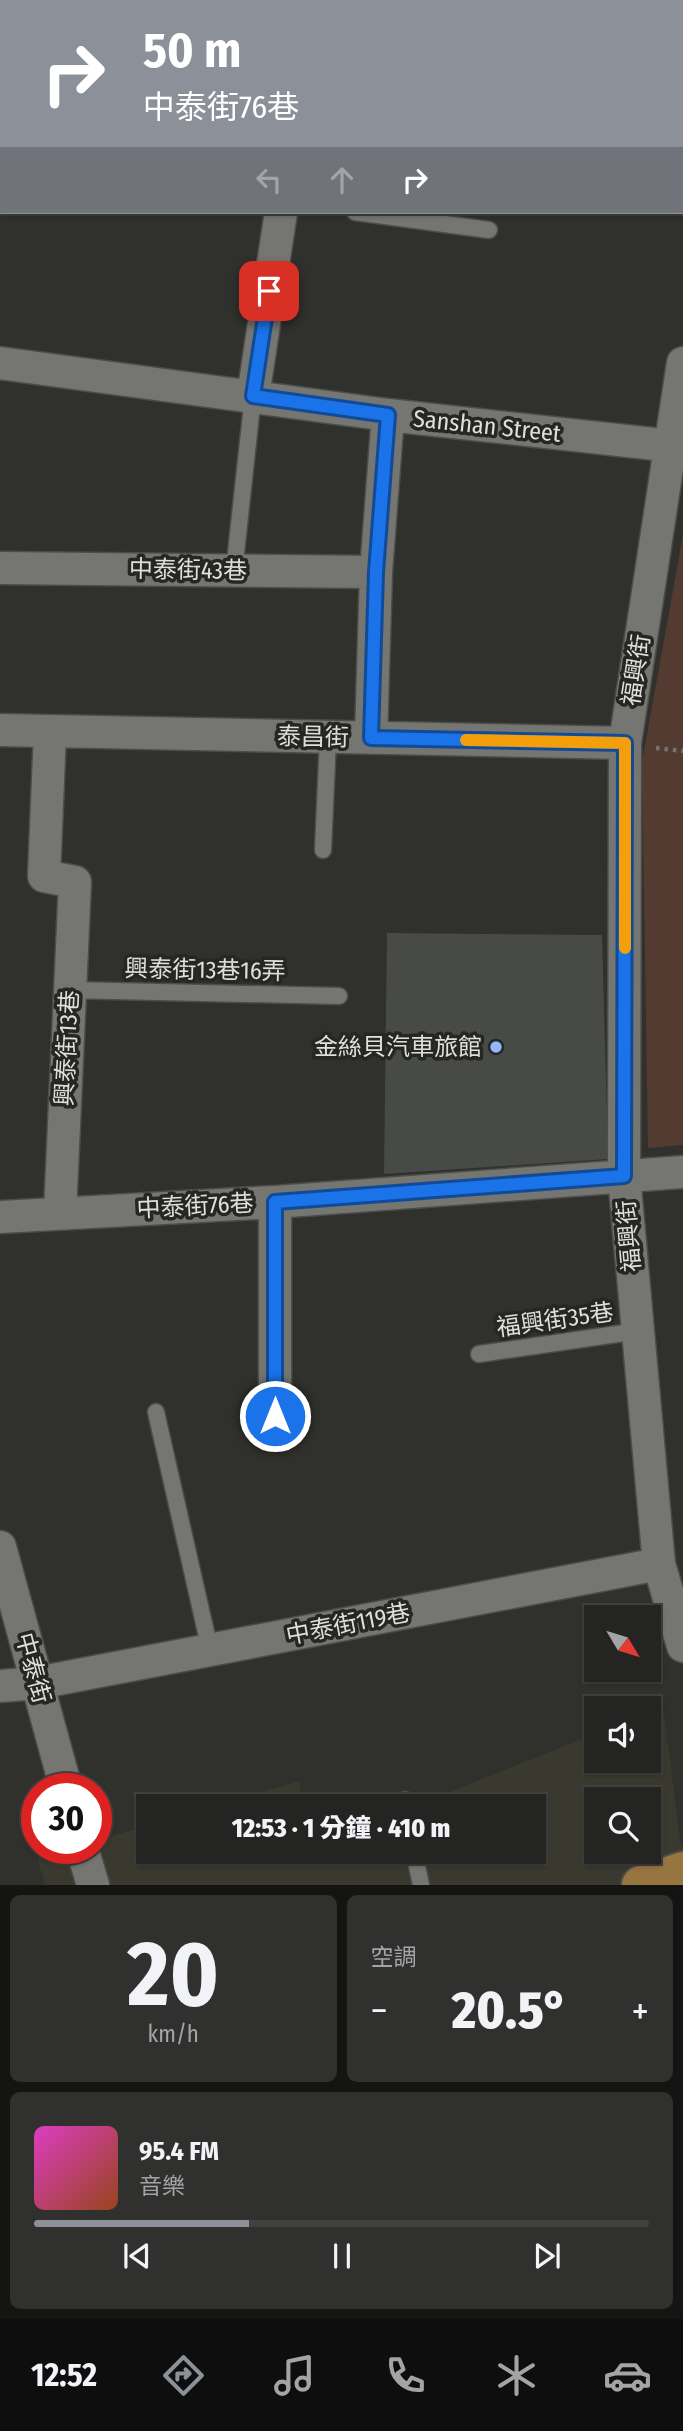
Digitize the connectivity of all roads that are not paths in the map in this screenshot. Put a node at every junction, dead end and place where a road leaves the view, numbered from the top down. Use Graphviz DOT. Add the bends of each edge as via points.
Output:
graph roads {
  1 [pos="281,214"];
  2 [pos="370,214"];
  3 [pos="489,230"];
  4 [pos="0,363"];
  5 [pos="683,363"];
  6 [pos="253,396"];
  7 [pos="388,415"];
  8 [pos="677,446"];
  9 [pos="0,568"];
  10 [pos="234,571"];
  11 [pos="376,572"];
  12 [pos="0,730"];
  13 [pos="50,732"];
  14 [pos="328,738"];
  15 [pos="371,738"];
  16 [pos="625,743"];
  17 [pos="323,850"];
  18 [pos="70,990"];
  19 [pos="339,996"];
  20 [pos="683,1172"];
  21 [pos="624,1176"];
  22 [pos="275,1202"];
  23 [pos="60,1213"];
  24 [pos="0,1217"];
  25 [pos="638,1331"];
  26 [pos="479,1354"];
  27 [pos="156,1412"];
  28 [pos="275,1416"];
  29 [pos="0,1547"];
  30 [pos="659,1564"];
  31 [pos="683,1646"];
  32 [pos="210,1650"];
  33 [pos="37,1684"];
  34 [pos="0,1686"];
  35 [pos="62,1773"];
  36 [pos="87,1864"];
  37 [pos="417,1864"];
  38 [pos="683,1871"];
  39 [pos="93,1885"];
  40 [pos="421,1885"];
  41 [pos="641,1885"];
  1 -- 6 [label="street"];
  2 -- 3 [label="lane"];
  4 -- 6 [label="street, Sanshan Street"];
  5 -- 8 [label="street, 福興街"];
  6 -- 7 [label="street, Sanshan Street"];
  6 -- 10 [label="lane"];
  7 -- 8 [label="street, Sanshan Street"];
  7 -- 11 [label="street"];
  8 -- 16 [label="street, 福興街"];
  9 -- 10 [label="street, 中泰街43巷"];
  10 -- 11 [label="street, 中泰街43巷"];
  11 -- 15 [label="street"];
  12 -- 13 [label="street, 泰昌街"];
  13 -- 14 [label="street, 泰昌街"];
  13 -- 18 [label="street, 興泰街13巷" via="44,876 75,882"];
  14 -- 15 [label="street, 泰昌街"];
  14 -- 17 [label="lane"];
  15 -- 16 [label="street, 泰昌街"];
  16 -- 21 [label="street, 福興街"];
  18 -- 19 [label="lane, 興泰街13巷16弄"];
  18 -- 23 [label="street, 興泰街13巷"];
  20 -- 21 [label="street, 中泰街76巷"];
  21 -- 22 [label="street, 中泰街76巷"];
  21 -- 25 [label="street, 福興街"];
  22 -- 23 [label="street, 中泰街76巷"];
  22 -- 28 [label="street"];
  23 -- 24 [label="street, 中泰街76巷"];
  25 -- 26 [label="lane, 福興街35巷"];
  25 -- 30 [label="street, 福興街"];
  27 -- 32 [label="lane"];
  29 -- 33 [label="street, 中泰街"];
  30 -- 31 [label="street, 福興街"];
  30 -- 32 [label="street, 中泰街119巷"];
  32 -- 33 [label="street, 中泰街119巷"];
  33 -- 34 [label="street, 中泰街119巷"];
  33 -- 35 [label="street, 中泰街"];
  36 -- 39 [label="street"];
  37 -- 40 [label="lane"];
  38 -- 41 [label="main road"];
}
